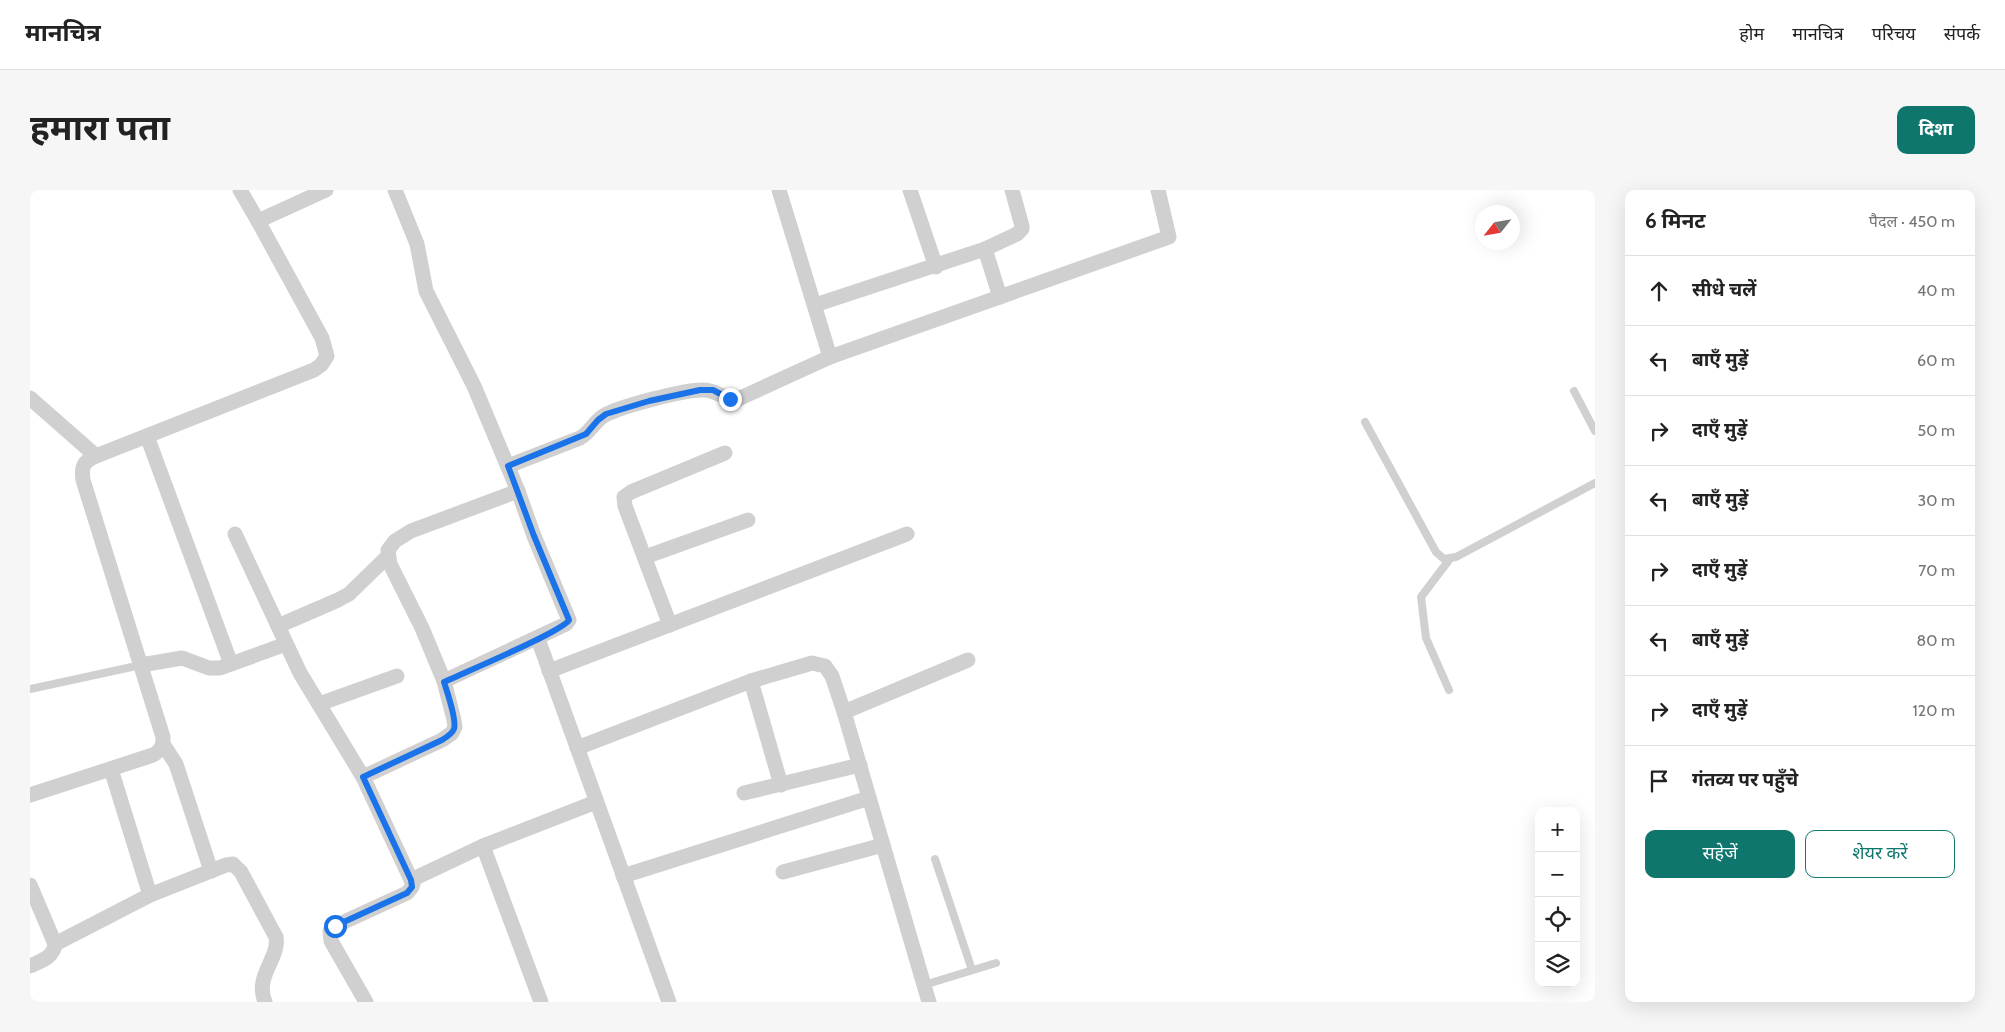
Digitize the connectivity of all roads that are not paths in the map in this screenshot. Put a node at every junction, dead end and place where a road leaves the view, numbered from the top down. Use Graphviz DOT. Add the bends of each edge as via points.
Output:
graph roads {
  1 [pos="240,190"];
  2 [pos="395,190"];
  3 [pos="779,190"];
  4 [pos="910,190"];
  5 [pos="1012,190"];
  6 [pos="1158,190"];
  7 [pos="321,191"];
  8 [pos="258,221"];
  9 [pos="985,250"];
  10 [pos="936,267"];
  11 [pos="1000,297"];
  12 [pos="814,305"];
  13 [pos="830,356"];
  14 [pos="1574,391"];
  15 [pos="30,398"];
  16 [pos="1365,422"];
  17 [pos="1595,430"];
  18 [pos="147,436"];
  19 [pos="725,453"];
  20 [pos="96,456"];
  21 [pos="508,466"];
  22 [pos="1595,483"];
  23 [pos="518,491"];
  24 [pos="748,520"];
  25 [pos="235,534"];
  26 [pos="907,534"];
  27 [pos="388,556"];
  28 [pos="644,557"];
  29 [pos="1449,560"];
  30 [pos="670,625"];
  31 [pos="278,626"];
  32 [pos="538,639"];
  33 [pos="286,644"];
  34 [pos="968,660"];
  35 [pos="231,664"];
  36 [pos="141,665"];
  37 [pos="549,671"];
  38 [pos="397,676"];
  39 [pos="752,680"];
  40 [pos="444,682"];
  41 [pos="30,689"];
  42 [pos="1449,690"];
  43 [pos="319,704"];
  44 [pos="844,712"];
  45 [pos="163,744"];
  46 [pos="577,748"];
  47 [pos="860,765"];
  48 [pos="111,769"];
  49 [pos="363,777"];
  50 [pos="780,784"];
  51 [pos="744,793"];
  52 [pos="30,795"];
  53 [pos="869,798"];
  54 [pos="596,802"];
  55 [pos="883,845"];
  56 [pos="484,846"];
  57 [pos="935,859"];
  58 [pos="211,871"];
  59 [pos="783,872"];
  60 [pos="623,876"];
  61 [pos="411,880"];
  62 [pos="30,885"];
  63 [pos="150,895"];
  64 [pos="55,944"];
  65 [pos="996,963"];
  66 [pos="30,966"];
  67 [pos="972,970"];
  68 [pos="924,985"];
  69 [pos="262,1000"];
  70 [pos="366,1002"];
  71 [pos="541,1002"];
  72 [pos="669,1002"];
  73 [pos="928,1002"];
  1 -- 8 [label="street"];
  2 -- 21 [label="street" via="417,244 426,291 474,386"];
  3 -- 12 [label="street"];
  4 -- 10 [label="street"];
  5 -- 9 [label="street" via="1022,229"];
  6 -- 11 [label="street" via="1169,237"];
  7 -- 8 [label="street"];
  8 -- 18 [label="street" via="322,338 327,356 324,362 314,370"];
  9 -- 10 [label="street"];
  9 -- 11 [label="street"];
  10 -- 12 [label="street"];
  11 -- 13 [label="street"];
  12 -- 13 [label="street"];
  13 -- 21 [label="street" via="738,399 730,399 713,390 700,390 606,414 586,434"];
  14 -- 17 [label="lane"];
  15 -- 20 [label="street"];
  16 -- 29 [label="lane" via="1436,552"];
  18 -- 20 [label="street"];
  18 -- 35 [label="street"];
  19 -- 28 [label="street" via="626,494 625,506"];
  20 -- 36 [label="street" via="82,467 83,480"];
  21 -- 23 [label="street"];
  22 -- 29 [label="lane"];
  23 -- 27 [label="street" via="411,532 391,545"];
  23 -- 32 [label="street" via="569,620 564,626"];
  24 -- 28 [label="street"];
  25 -- 31 [label="street"];
  26 -- 30 [label="street"];
  27 -- 31 [label="street" via="349,594"];
  27 -- 40 [label="street"];
  28 -- 30 [label="street"];
  29 -- 42 [label="lane" via="1421,597 1426,638"];
  30 -- 37 [label="street"];
  31 -- 33 [label="street"];
  32 -- 37 [label="street"];
  32 -- 40 [label="street"];
  33 -- 35 [label="street"];
  33 -- 43 [label="street"];
  34 -- 44 [label="street"];
  35 -- 36 [label="street" via="214,669 182,658"];
  36 -- 41 [label="lane"];
  36 -- 45 [label="street"];
  37 -- 46 [label="street"];
  38 -- 43 [label="street"];
  39 -- 44 [label="street" via="812,663 825,666 832,676"];
  39 -- 46 [label="street"];
  39 -- 50 [label="street"];
  40 -- 49 [label="street" via="454,720 452,733"];
  43 -- 49 [label="street"];
  44 -- 47 [label="street"];
  45 -- 48 [label="street" via="152,755"];
  45 -- 58 [label="street" via="176,764"];
  46 -- 54 [label="street"];
  47 -- 50 [label="street"];
  47 -- 53 [label="street"];
  48 -- 52 [label="street"];
  48 -- 63 [label="street"];
  49 -- 61 [label="street"];
  50 -- 51 [label="street"];
  53 -- 55 [label="street"];
  53 -- 60 [label="street"];
  54 -- 56 [label="street"];
  54 -- 60 [label="street"];
  55 -- 59 [label="street"];
  55 -- 68 [label="street"];
  56 -- 61 [label="street"];
  56 -- 71 [label="street"];
  57 -- 67 [label="lane"];
  58 -- 63 [label="street"];
  58 -- 69 [label="street" via="226,865 236,866 276,937 276,947 262,982"];
  60 -- 72 [label="street"];
  61 -- 70 [label="street" via="412,887 407,893 335,926 330,933 331,941"];
  62 -- 64 [label="street"];
  63 -- 64 [label="street"];
  64 -- 66 [label="street" via="50,956"];
  65 -- 67 [label="lane"];
  67 -- 68 [label="lane"];
  68 -- 73 [label="street"];
}
